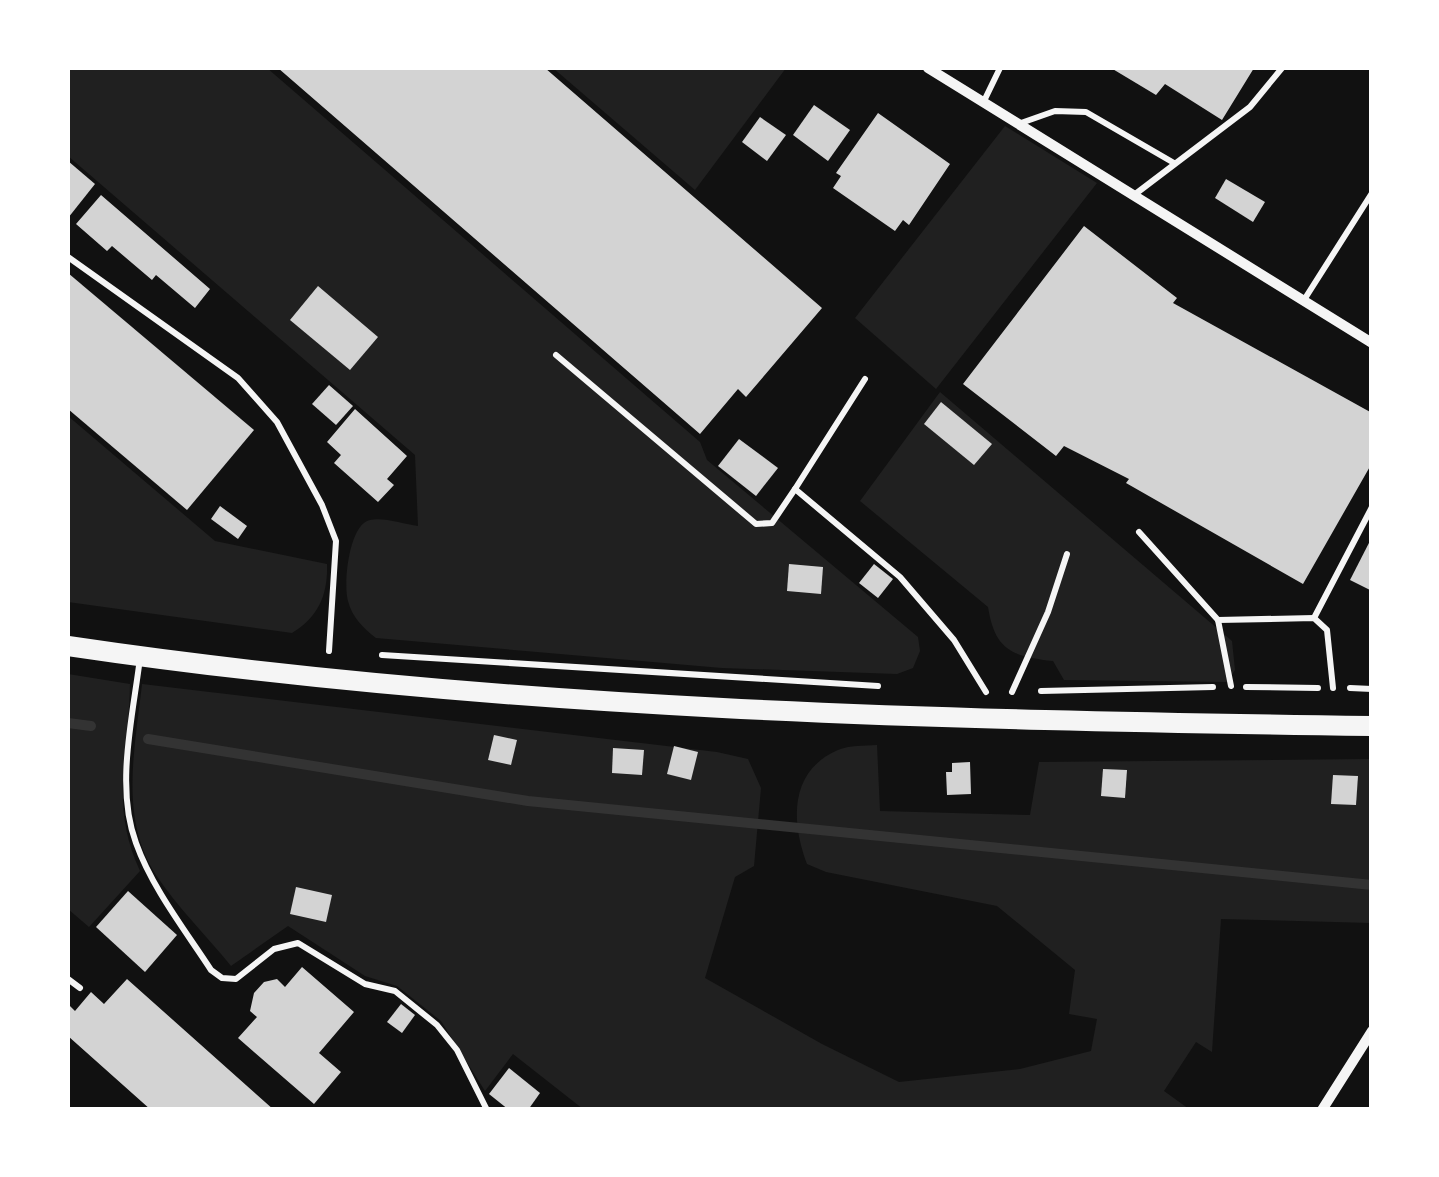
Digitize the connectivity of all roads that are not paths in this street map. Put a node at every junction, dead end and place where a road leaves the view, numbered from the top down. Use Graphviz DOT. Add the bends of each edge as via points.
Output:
graph roads {
  1 [pos="928,68"];
  2 [pos="1000,68"];
  3 [pos="1282,68"];
  4 [pos="984,101"];
  5 [pos="1019,124"];
  6 [pos="1174,164"];
  7 [pos="1372,193"];
  8 [pos="1134,194"];
  9 [pos="68,257"];
  10 [pos="1304,301"];
  11 [pos="1372,343"];
  12 [pos="556,356"];
  13 [pos="865,379"];
  14 [pos="795,489"];
  15 [pos="1372,507"];
  16 [pos="1138,532"];
  17 [pos="1067,554"];
  18 [pos="1314,618"];
  19 [pos="1218,620"];
  20 [pos="68,646"];
  21 [pos="330,651"];
  22 [pos="140,657"];
  23 [pos="1231,686"];
  24 [pos="1334,688"];
  25 [pos="986,692"];
  26 [pos="1012,692"];
  27 [pos="1372,726"];
  28 [pos="68,979"];
  29 [pos="80,988"];
  30 [pos="1372,1030"];
  31 [pos="487,1110"];
  32 [pos="1322,1110"];
  1 -- 4 [label="street"];
  2 -- 4 [label="lane"];
  3 -- 6 [label="lane" via="1250,107"];
  4 -- 5 [label="street"];
  5 -- 6 [label="lane" via="1054,110 1086,112"];
  5 -- 8 [label="street"];
  6 -- 8 [label="lane"];
  7 -- 10 [label="lane"];
  8 -- 10 [label="street"];
  9 -- 21 [label="lane" via="238,378 277,422 336,540"];
  10 -- 11 [label="street"];
  12 -- 14 [label="lane" via="756,524 772,523"];
  13 -- 14 [label="lane"];
  14 -- 25 [label="lane" via="900,576 954,640"];
  15 -- 18 [label="lane"];
  16 -- 19 [label="lane"];
  17 -- 26 [label="lane"];
  18 -- 19 [label="lane"];
  18 -- 24 [label="lane" via="1327,630"];
  19 -- 23 [label="lane"];
  20 -- 22 [label="main road"];
  22 -- 27 [label="main road" via="492,694 1037,722"];
  22 -- 31 [label="lane" via="128,780 132,827 152,878 210,970 236,979 274,949 298,943 364,984 395,990 457,1050"];
  28 -- 29 [label="lane"];
  30 -- 32 [label="street"];
}
